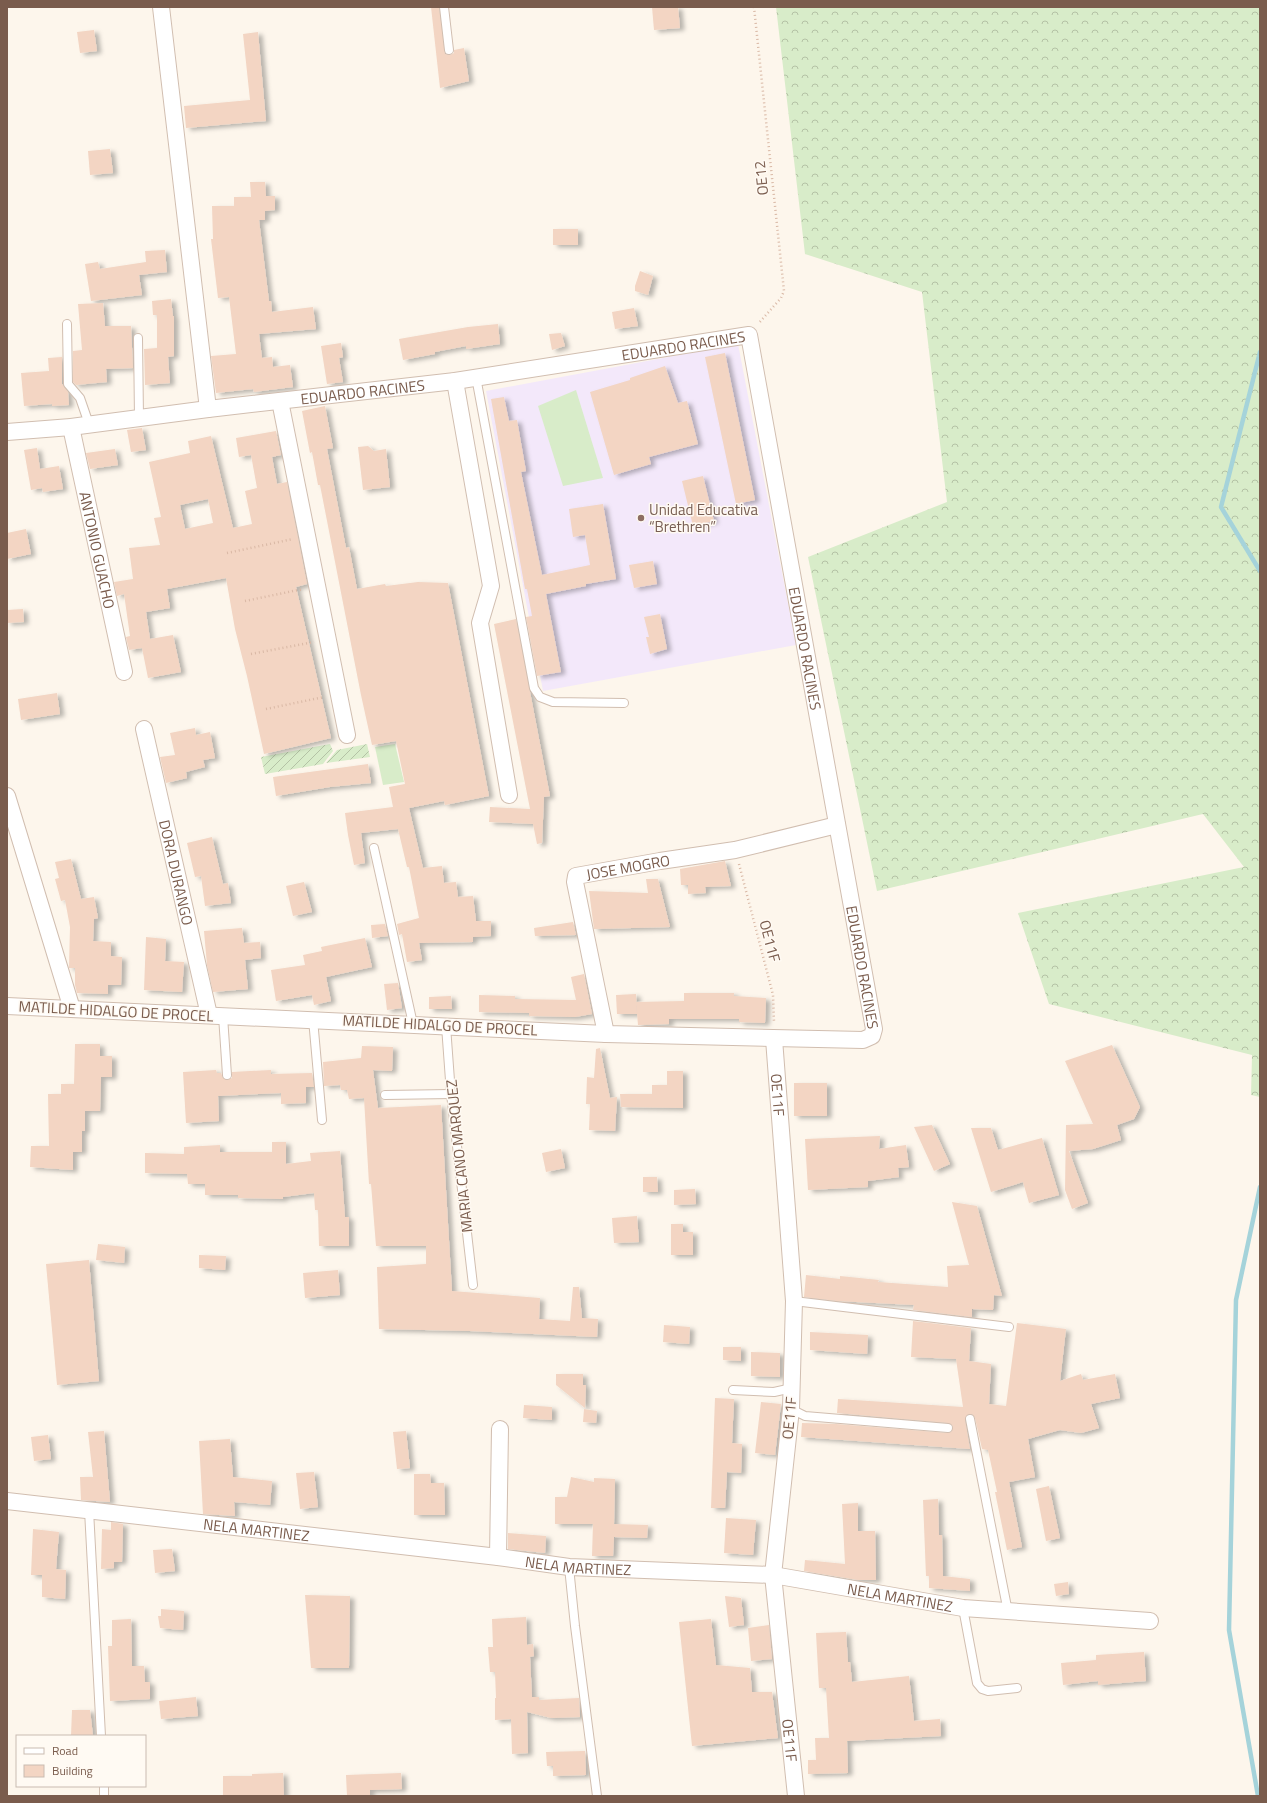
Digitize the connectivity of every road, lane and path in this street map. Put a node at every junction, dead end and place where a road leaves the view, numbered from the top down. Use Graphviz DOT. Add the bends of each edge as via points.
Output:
graph roads {
  1 [pos="161,7"];
  2 [pos="444,7"];
  3 [pos="754,7"];
  4 [pos="449,50"];
  5 [pos="67,324"];
  6 [pos="749,335"];
  7 [pos="138,338"];
  8 [pos="476,377"];
  9 [pos="455,381"];
  10 [pos="280,401"];
  11 [pos="208,409"];
  12 [pos="139,418"];
  13 [pos="89,424"];
  14 [pos="72,427"];
  15 [pos="7,432"];
  16 [pos="307,536"];
  17 [pos="227,553"];
  18 [pos="317,586"];
  19 [pos="245,601"];
  20 [pos="328,639"];
  21 [pos="251,654"];
  22 [pos="124,672"];
  23 [pos="339,694"];
  24 [pos="624,703"];
  25 [pos="266,709"];
  26 [pos="144,729"];
  27 [pos="347,735"];
  28 [pos="7,796"];
  29 [pos="509,796"];
  30 [pos="837,826"];
  31 [pos="374,848"];
  32 [pos="735,850"];
  33 [pos="7,1006"];
  34 [pos="72,1009"];
  35 [pos="216,1016"];
  36 [pos="313,1019"];
  37 [pos="413,1024"];
  38 [pos="446,1026"];
  39 [pos="606,1034"];
  40 [pos="872,1036"];
  41 [pos="774,1039"];
  42 [pos="226,1075"];
  43 [pos="451,1094"];
  44 [pos="385,1095"];
  45 [pos="322,1120"];
  46 [pos="473,1285"];
  47 [pos="794,1301"];
  48 [pos="1009,1327"];
  49 [pos="792,1388"];
  50 [pos="733,1390"];
  51 [pos="791,1409"];
  52 [pos="970,1419"];
  53 [pos="948,1428"];
  54 [pos="500,1430"];
  55 [pos="7,1501"];
  56 [pos="89,1510"];
  57 [pos="498,1557"];
  58 [pos="569,1568"];
  59 [pos="773,1575"];
  60 [pos="963,1608"];
  61 [pos="1008,1612"];
  62 [pos="1150,1621"];
  63 [pos="1017,1688"];
  64 [pos="101,1735"];
  65 [pos="597,1796"];
  66 [pos="796,1796"];
  1 -- 11 [label="street"];
  2 -- 4 [label="lane"];
  3 -- 6 [label="path, OE12" via="784,291 781,298"];
  5 -- 13 [label="lane" via="68,384 80,398"];
  6 -- 8 [label="street, EDUARDO RACINES"];
  6 -- 30 [label="street, EDUARDO RACINES"];
  7 -- 12 [label="lane"];
  8 -- 9 [label="street, EDUARDO RACINES"];
  8 -- 24 [label="lane" via="534,688 540,697 553,702"];
  9 -- 10 [label="street, EDUARDO RACINES"];
  9 -- 29 [label="street" via="491,586 480,623"];
  10 -- 11 [label="street, EDUARDO RACINES"];
  10 -- 16 [label="street"];
  11 -- 12 [label="street, EDUARDO RACINES"];
  12 -- 13 [label="street, EDUARDO RACINES"];
  13 -- 14 [label="street, EDUARDO RACINES"];
  14 -- 15 [label="street, EDUARDO RACINES"];
  14 -- 22 [label="street, ANTONIO GUACHO"];
  16 -- 17 [label="path"];
  16 -- 18 [label="street"];
  18 -- 19 [label="path"];
  18 -- 20 [label="street"];
  20 -- 21 [label="path"];
  20 -- 23 [label="street"];
  23 -- 25 [label="path"];
  23 -- 27 [label="street"];
  26 -- 35 [label="street, DORA DURANGO"];
  28 -- 34 [label="street"];
  30 -- 32 [label="street, JOSE MOGRO"];
  30 -- 40 [label="street, EDUARDO RACINES" via="874,1029"];
  31 -- 37 [label="lane"];
  32 -- 39 [label="street, JOSE MOGRO" via="576,876 575,882"];
  32 -- 41 [label="path, OE11F" via="773,995"];
  33 -- 34 [label="street, MATILDE HIDALGO DE PROCEL"];
  34 -- 35 [label="street, MATILDE HIDALGO DE PROCEL"];
  35 -- 36 [label="street, MATILDE HIDALGO DE PROCEL"];
  35 -- 42 [label="lane"];
  36 -- 37 [label="street, MATILDE HIDALGO DE PROCEL"];
  36 -- 45 [label="lane"];
  37 -- 38 [label="street, MATILDE HIDALGO DE PROCEL"];
  38 -- 39 [label="street, MATILDE HIDALGO DE PROCEL"];
  38 -- 43 [label="lane, MARIA CANO MARQUEZ"];
  39 -- 41 [label="street, MATILDE HIDALGO DE PROCEL"];
  40 -- 41 [label="street, MATILDE HIDALGO DE PROCEL" via="863,1040"];
  41 -- 47 [label="street, OE11F"];
  43 -- 44 [label="lane"];
  43 -- 46 [label="lane, MARIA CANO MARQUEZ"];
  47 -- 48 [label="lane"];
  47 -- 49 [label="street, OE11F"];
  49 -- 50 [label="lane" via="774,1392"];
  49 -- 51 [label="street, OE11F"];
  51 -- 53 [label="lane" via="805,1416"];
  51 -- 59 [label="street, OE11F"];
  52 -- 61 [label="lane"];
  54 -- 57 [label="street"];
  55 -- 56 [label="street, NELA MARTINEZ"];
  56 -- 57 [label="street, NELA MARTINEZ"];
  56 -- 64 [label="lane"];
  57 -- 58 [label="street, NELA MARTINEZ"];
  58 -- 59 [label="street, NELA MARTINEZ"];
  58 -- 65 [label="lane"];
  59 -- 60 [label="street, NELA MARTINEZ"];
  59 -- 66 [label="street, OE11F"];
  60 -- 61 [label="street, NELA MARTINEZ"];
  60 -- 63 [label="lane" via="977,1683 988,1691"];
  61 -- 62 [label="street, NELA MARTINEZ"];
}
